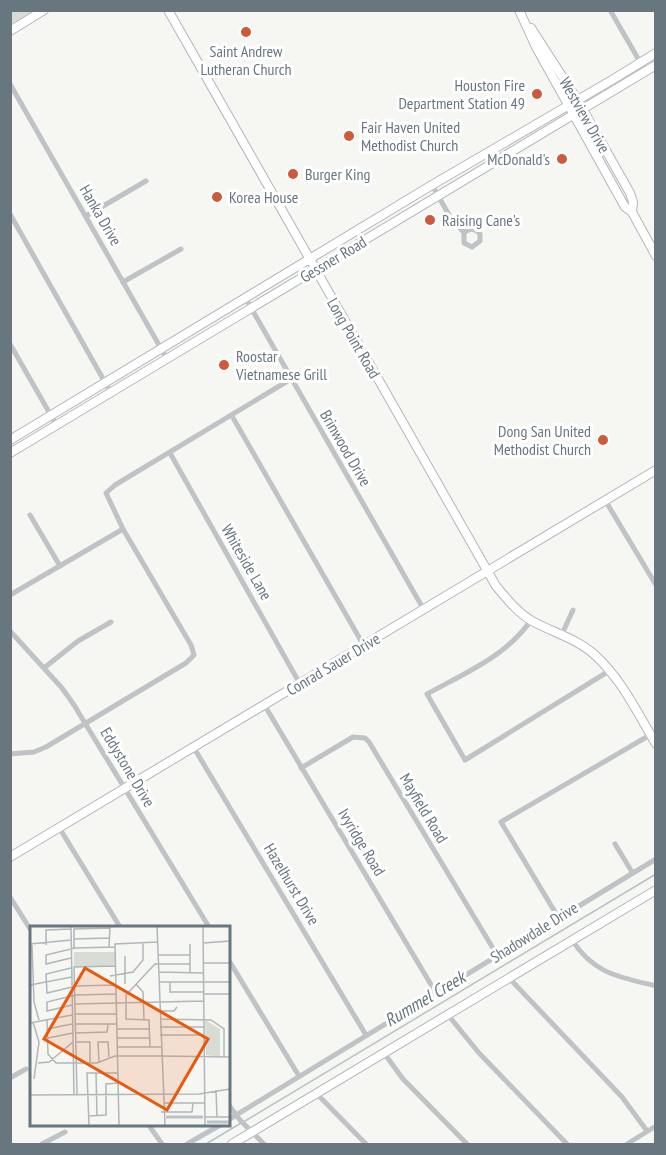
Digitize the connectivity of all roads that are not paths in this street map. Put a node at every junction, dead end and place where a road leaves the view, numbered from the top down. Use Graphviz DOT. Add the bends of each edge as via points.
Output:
graph roads {
  1 [pos="44,10"];
  2 [pos="168,10"];
  3 [pos="519,10"];
  4 [pos="610,10"];
  5 [pos="526,22"];
  6 [pos="10,31"];
  7 [pos="656,53"];
  8 [pos="639,62"];
  9 [pos="656,65"];
  10 [pos="10,84"];
  11 [pos="580,105"];
  12 [pos="570,110"];
  13 [pos="550,117"];
  14 [pos="555,125"];
  15 [pos="493,150"];
  16 [pos="499,160"];
  17 [pos="146,181"];
  18 [pos="432,185"];
  19 [pos="439,196"];
  20 [pos="632,212"];
  21 [pos="10,214"];
  22 [pos="86,216"];
  23 [pos="464,233"];
  24 [pos="181,249"];
  25 [pos="656,256"];
  26 [pos="309,261"];
  27 [pos="315,270"];
  28 [pos="123,282"];
  29 [pos="246,299"];
  30 [pos="251,309"];
  31 [pos="10,344"];
  32 [pos="161,349"];
  33 [pos="167,359"];
  34 [pos="291,379"];
  35 [pos="106,383"];
  36 [pos="111,393"];
  37 [pos="51,416"];
  38 [pos="232,416"];
  39 [pos="57,426"];
  40 [pos="10,440"];
  41 [pos="10,453"];
  42 [pos="170,453"];
  43 [pos="656,470"];
  44 [pos="605,500"];
  45 [pos="30,515"];
  46 [pos="123,529"];
  47 [pos="60,566"];
  48 [pos="487,571"];
  49 [pos="656,585"];
  50 [pos="10,595"];
  51 [pos="424,610"];
  52 [pos="573,610"];
  53 [pos="531,621"];
  54 [pos="111,622"];
  55 [pos="10,631"];
  56 [pos="562,634"];
  57 [pos="364,646"];
  58 [pos="44,668"];
  59 [pos="609,671"];
  60 [pos="300,684"];
  61 [pos="264,706"];
  62 [pos="85,723"];
  63 [pos="650,735"];
  64 [pos="656,744"];
  65 [pos="194,748"];
  66 [pos="10,754"];
  67 [pos="301,768"];
  68 [pos="126,789"];
  69 [pos="60,829"];
  70 [pos="615,844"];
  71 [pos="10,857"];
  72 [pos="656,859"];
  73 [pos="632,872"];
  74 [pos="656,890"];
  75 [pos="10,897"];
  76 [pos="558,917"];
  77 [pos="119,926"];
  78 [pos="208,926"];
  79 [pos="30,929"];
  80 [pos="573,940"];
  81 [pos="497,955"];
  82 [pos="230,962"];
  83 [pos="509,978"];
  84 [pos="656,986"];
  85 [pos="436,993"];
  86 [pos="448,1015"];
  87 [pos="366,1035"];
  88 [pos="384,1053"];
  89 [pos="26,1069"];
  90 [pos="299,1076"];
  91 [pos="10,1078"];
  92 [pos="316,1094"];
  93 [pos="230,1107"];
  94 [pos="238,1118"];
  95 [pos="230,1120"];
  96 [pos="148,1125"];
  97 [pos="220,1125"];
  98 [pos="656,1126"];
  99 [pos="249,1130"];
  100 [pos="647,1131"];
  101 [pos="65,1132"];
  102 [pos="42,1144"];
  103 [pos="162,1144"];
  104 [pos="187,1144"];
  105 [pos="232,1144"];
  106 [pos="264,1144"];
  107 [pos="366,1144"];
  108 [pos="467,1144"];
  109 [pos="567,1144"];
  110 [pos="627,1144"];
  1 -- 6 [label="main road"];
  2 -- 26 [label="main road, Long Point Road"];
  3 -- 5 [label="main road, Westview Drive"];
  4 -- 8 [label="street"];
  5 -- 11 [label="main road, Westview Drive"];
  5 -- 12 [label="main road, Westview Drive"];
  7 -- 8 [label="main road, Gessner Road"];
  8 -- 11 [label="main road, Gessner Road"];
  9 -- 11 [label="main road, Gessner Road"];
  10 -- 22 [label="street, Hanka Drive"];
  11 -- 12 [label="main road, Gessner Road"];
  11 -- 20 [label="main road, Westview Drive" via="630,193"];
  12 -- 13 [label="main road, Gessner Road"];
  12 -- 14 [label="main road, Gessner Road"];
  12 -- 20 [label="main road, Westview Drive" via="625,207"];
  13 -- 14 [label="main road"];
  13 -- 15 [label="main road, Gessner Road"];
  14 -- 16 [label="main road, Gessner Road"];
  15 -- 16 [label="main road"];
  15 -- 18 [label="main road, Gessner Road"];
  16 -- 19 [label="main road, Gessner Road"];
  17 -- 22 [label="street"];
  18 -- 19 [label="street"];
  18 -- 26 [label="main road, Gessner Road"];
  19 -- 23 [label="street" via="448,215"];
  19 -- 27 [label="main road, Gessner Road"];
  20 -- 25 [label="main road, Westview Drive"];
  21 -- 35 [label="street"];
  22 -- 28 [label="street, Hanka Drive"];
  24 -- 28 [label="street"];
  26 -- 27 [label="main road, Long Point Road"];
  26 -- 29 [label="main road, Gessner Road"];
  27 -- 30 [label="main road, Gessner Road"];
  27 -- 48 [label="main road, Long Point Road"];
  28 -- 32 [label="street, Hanka Drive"];
  29 -- 30 [label="street, Brinwood Drive"];
  29 -- 32 [label="main road, Gessner Road"];
  30 -- 33 [label="main road, Gessner Road"];
  30 -- 34 [label="street, Brinwood Drive"];
  31 -- 37 [label="street"];
  32 -- 33 [label="street, Hanka Drive"];
  32 -- 35 [label="main road, Gessner Road"];
  33 -- 36 [label="main road, Gessner Road"];
  34 -- 38 [label="street"];
  34 -- 51 [label="street, Brinwood Drive"];
  35 -- 36 [label="street"];
  35 -- 37 [label="main road, Gessner Road"];
  36 -- 39 [label="main road, Gessner Road"];
  37 -- 39 [label="street"];
  37 -- 40 [label="main road, Gessner Road"];
  38 -- 42 [label="street"];
  38 -- 57 [label="street"];
  39 -- 41 [label="main road, Gessner Road"];
  42 -- 46 [label="street" via="106,493"];
  42 -- 60 [label="street, Whiteside Lane"];
  43 -- 44 [label="main road, Conrad Sauer Drive"];
  44 -- 48 [label="main road, Conrad Sauer Drive"];
  44 -- 49 [label="street"];
  45 -- 47 [label="street"];
  46 -- 47 [label="street"];
  46 -- 62 [label="street" via="194,655"];
  47 -- 50 [label="street"];
  48 -- 51 [label="main road, Conrad Sauer Drive"];
  48 -- 53 [label="main road, Long Point Road" via="507,600"];
  51 -- 57 [label="main road, Conrad Sauer Drive"];
  52 -- 56 [label="street"];
  53 -- 56 [label="main road, Long Point Road"];
  53 -- 59 [label="street" via="523,633 499,652 427,694 465,760"];
  54 -- 58 [label="street" via="78,640"];
  55 -- 58 [label="street, Eddystone Drive"];
  56 -- 59 [label="main road, Long Point Road" via="596,656"];
  57 -- 60 [label="main road, Conrad Sauer Drive"];
  58 -- 62 [label="street, Eddystone Drive"];
  59 -- 63 [label="main road, Long Point Road"];
  60 -- 61 [label="main road, Conrad Sauer Drive"];
  61 -- 65 [label="main road, Conrad Sauer Drive"];
  61 -- 67 [label="street, Ivyridge Road"];
  62 -- 66 [label="street" via="40,749"];
  62 -- 68 [label="street, Eddystone Drive"];
  63 -- 64 [label="main road, Long Point Road"];
  63 -- 76 [label="street" via="501,822"];
  65 -- 68 [label="main road, Conrad Sauer Drive"];
  65 -- 87 [label="street, Hazelhurst Drive"];
  67 -- 81 [label="street, Mayfield Road" via="354,737 365,738"];
  67 -- 85 [label="street, Ivyridge Road"];
  68 -- 69 [label="main road, Conrad Sauer Drive"];
  68 -- 78 [label="street, Eddystone Drive"];
  69 -- 71 [label="main road, Conrad Sauer Drive"];
  69 -- 77 [label="street"];
  70 -- 73 [label="street"];
  72 -- 73 [label="street, Shadowdale Drive"];
  73 -- 76 [label="street, Shadowdale Drive"];
  74 -- 80 [label="main road, Shadowdale Drive"];
  75 -- 79 [label="street"];
  76 -- 81 [label="street, Shadowdale Drive"];
  80 -- 83 [label="main road, Shadowdale Drive"];
  80 -- 84 [label="street" via="580,952 601,970"];
  81 -- 85 [label="street, Shadowdale Drive"];
  82 -- 90 [label="street"];
  83 -- 86 [label="main road, Shadowdale Drive"];
  83 -- 100 [label="street" via="622,1097"];
  85 -- 87 [label="street, Shadowdale Drive"];
  86 -- 88 [label="main road, Shadowdale Drive"];
  86 -- 109 [label="street"];
  87 -- 90 [label="street, Shadowdale Drive"];
  88 -- 92 [label="main road, Shadowdale Drive"];
  88 -- 108 [label="street" via="403,1079"];
  89 -- 91 [label="street"];
  90 -- 94 [label="street, Shadowdale Drive"];
  92 -- 99 [label="main road, Shadowdale Drive"];
  92 -- 107 [label="street"];
  93 -- 94 [label="street"];
  94 -- 95 [label="street, Shadowdale Drive"];
  94 -- 99 [label="street"];
  96 -- 103 [label="street"];
  97 -- 104 [label="street"];
  98 -- 100 [label="street"];
  99 -- 105 [label="main road, Shadowdale Drive"];
  99 -- 106 [label="street"];
  100 -- 110 [label="street"];
  101 -- 102 [label="street"];
}
